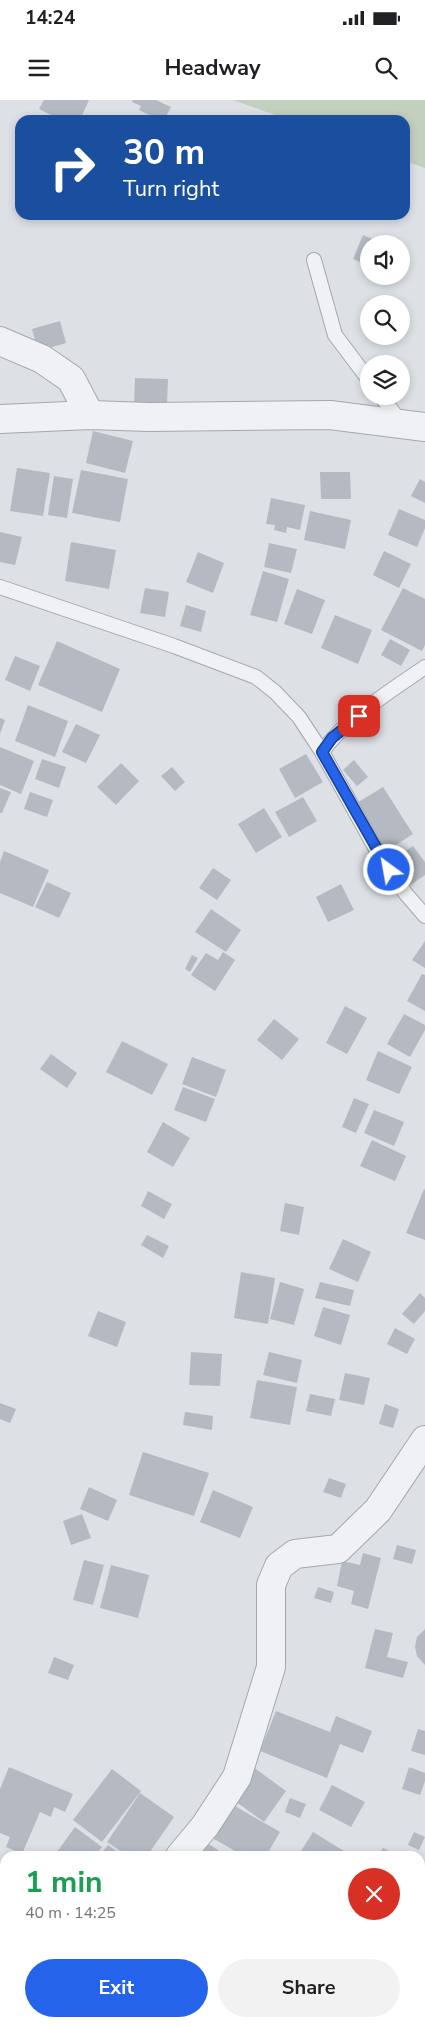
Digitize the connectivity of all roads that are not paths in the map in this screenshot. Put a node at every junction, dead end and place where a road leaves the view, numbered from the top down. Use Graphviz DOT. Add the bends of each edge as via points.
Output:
graph roads {
  1 [pos="314,260"];
  2 [pos="0,341"];
  3 [pos="360,368"];
  4 [pos="391,405"];
  5 [pos="90,415"];
  6 [pos="0,419"];
  7 [pos="414,426"];
  8 [pos="0,587"];
  9 [pos="425,667"];
  10 [pos="322,752"];
  11 [pos="425,916"];
  12 [pos="425,1440"];
  13 [pos="184,1851"];
  1 -- 3 [label="lane" via="335,335"];
  2 -- 5 [label="street" via="42,359 71,379"];
  4 -- 7 [label="lane"];
  5 -- 6 [label="street"];
  5 -- 7 [label="street" via="330,415"];
  8 -- 10 [label="lane" via="256,677 299,717"];
  9 -- 10 [label="lane" via="386,693 332,738"];
  10 -- 11 [label="lane" via="381,858"];
  12 -- 13 [label="street" via="378,1510 338,1549 295,1554 279,1566 271,1584 271,1667 237,1777"];
}
